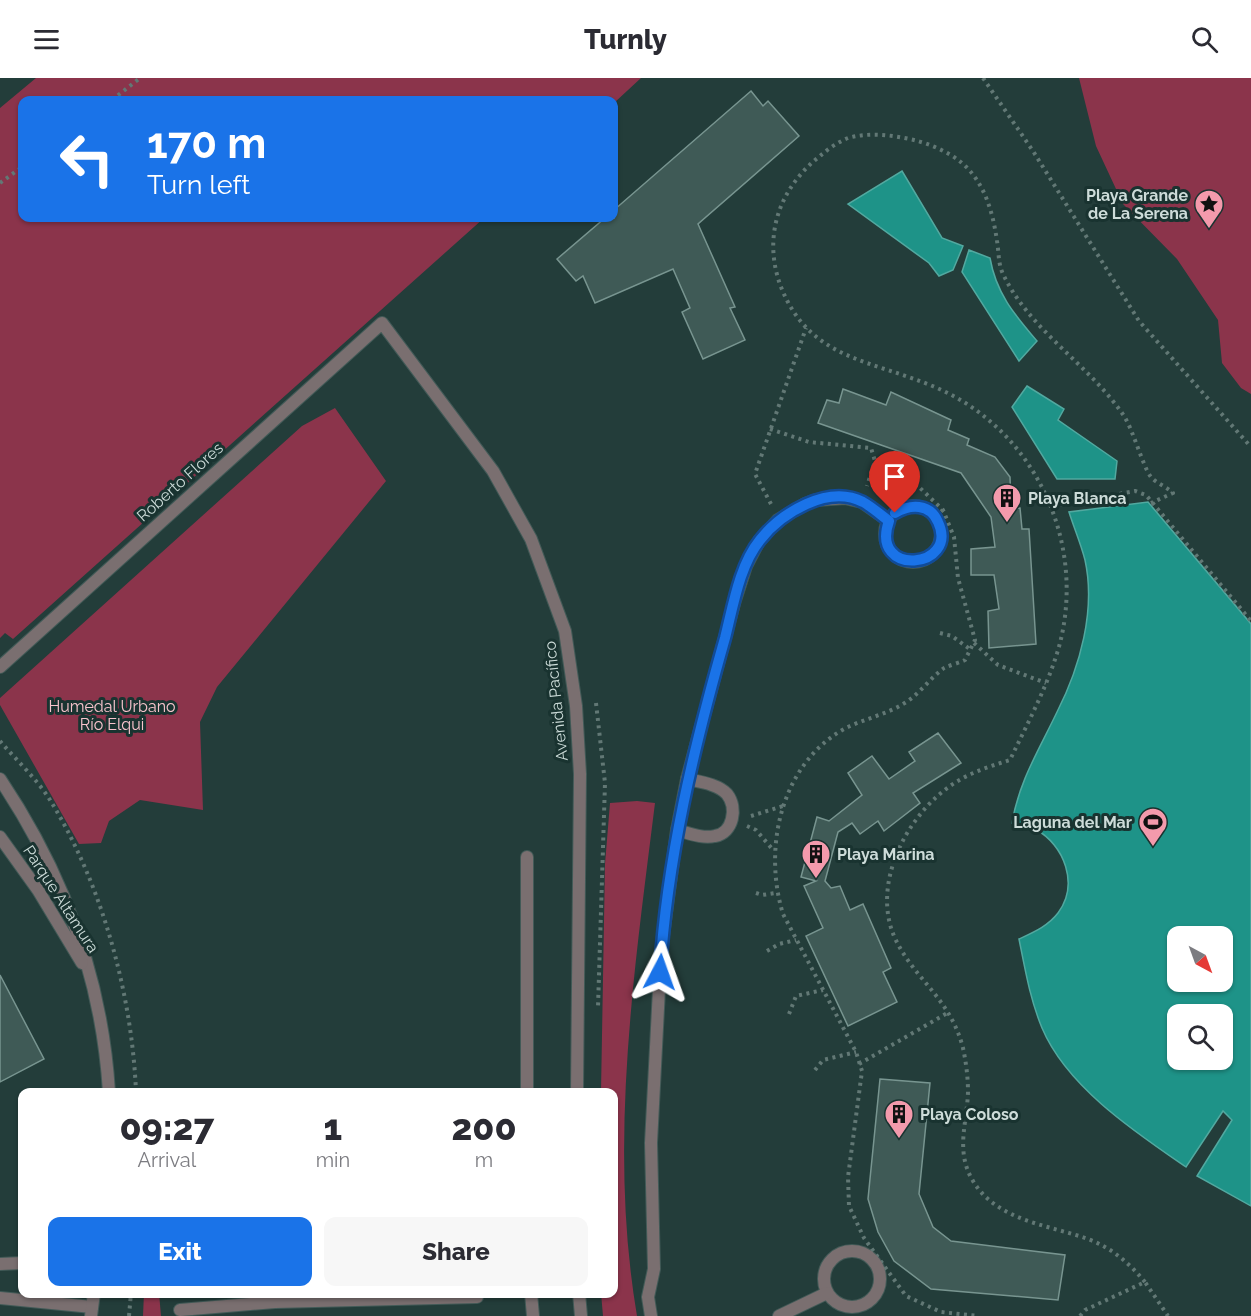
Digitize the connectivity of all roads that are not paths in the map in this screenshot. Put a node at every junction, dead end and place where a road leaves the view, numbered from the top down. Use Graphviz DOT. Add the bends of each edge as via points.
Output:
graph roads {
  1 [pos="382,323"];
  2 [pos="889,521"];
  3 [pos="0,667"];
  4 [pos="0,779"];
  5 [pos="687,779"];
  6 [pos="677,830"];
  7 [pos="0,837"];
  8 [pos="527,857"];
  9 [pos="92,980"];
  10 [pos="109,1088"];
  11 [pos="527,1088"];
  12 [pos="577,1088"];
  13 [pos="18,1263"];
  14 [pos="0,1264"];
  15 [pos="827,1293"];
  16 [pos="0,1298"];
  17 [pos="437,1298"];
  18 [pos="531,1298"];
  19 [pos="579,1298"];
  20 [pos="275,1302"];
  21 [pos="180,1310"];
  22 [pos="92,1312"];
  23 [pos="276,1316"];
  24 [pos="533,1316"];
  25 [pos="581,1316"];
  26 [pos="651,1316"];
  27 [pos="779,1316"];
  1 -- 3 [label="street, Roberto Flores"];
  1 -- 12 [label="street, Avenida Pacífico" via="493,471 531,539 565,631 576,706 580,774"];
  2 -- 2 [label="street" via="889,548 903,560 922,560 936,550 941,533 939,513 912,506 895,513"];
  2 -- 5 [label="street" via="862,502 845,498 816,500 778,520 759,541 746,566"];
  4 -- 9 [label="street, Parque Altamura" via="53,870"];
  5 -- 6 [label="street"];
  5 -- 6 [label="street" via="710,784 727,794 734,809 730,826 717,836"];
  6 -- 26 [label="street" via="661,951 654,1077 654,1269 648,1297"];
  7 -- 9 [label="street, Parque Altamura" via="38,890"];
  8 -- 11 [label="street"];
  9 -- 10 [label="street, Parque Altamura"];
  13 -- 14 [label="street"];
  15 -- 15 [label="street" via="825,1272 838,1254 861,1252 880,1264 877,1294 861,1307 840,1305"];
  15 -- 27 [label="street"];
  16 -- 22 [label="street"];
  17 -- 20 [label="street"];
  18 -- 24 [label="street"];
  19 -- 25 [label="street"];
  20 -- 21 [label="street"];
  20 -- 23 [label="street"];
}
